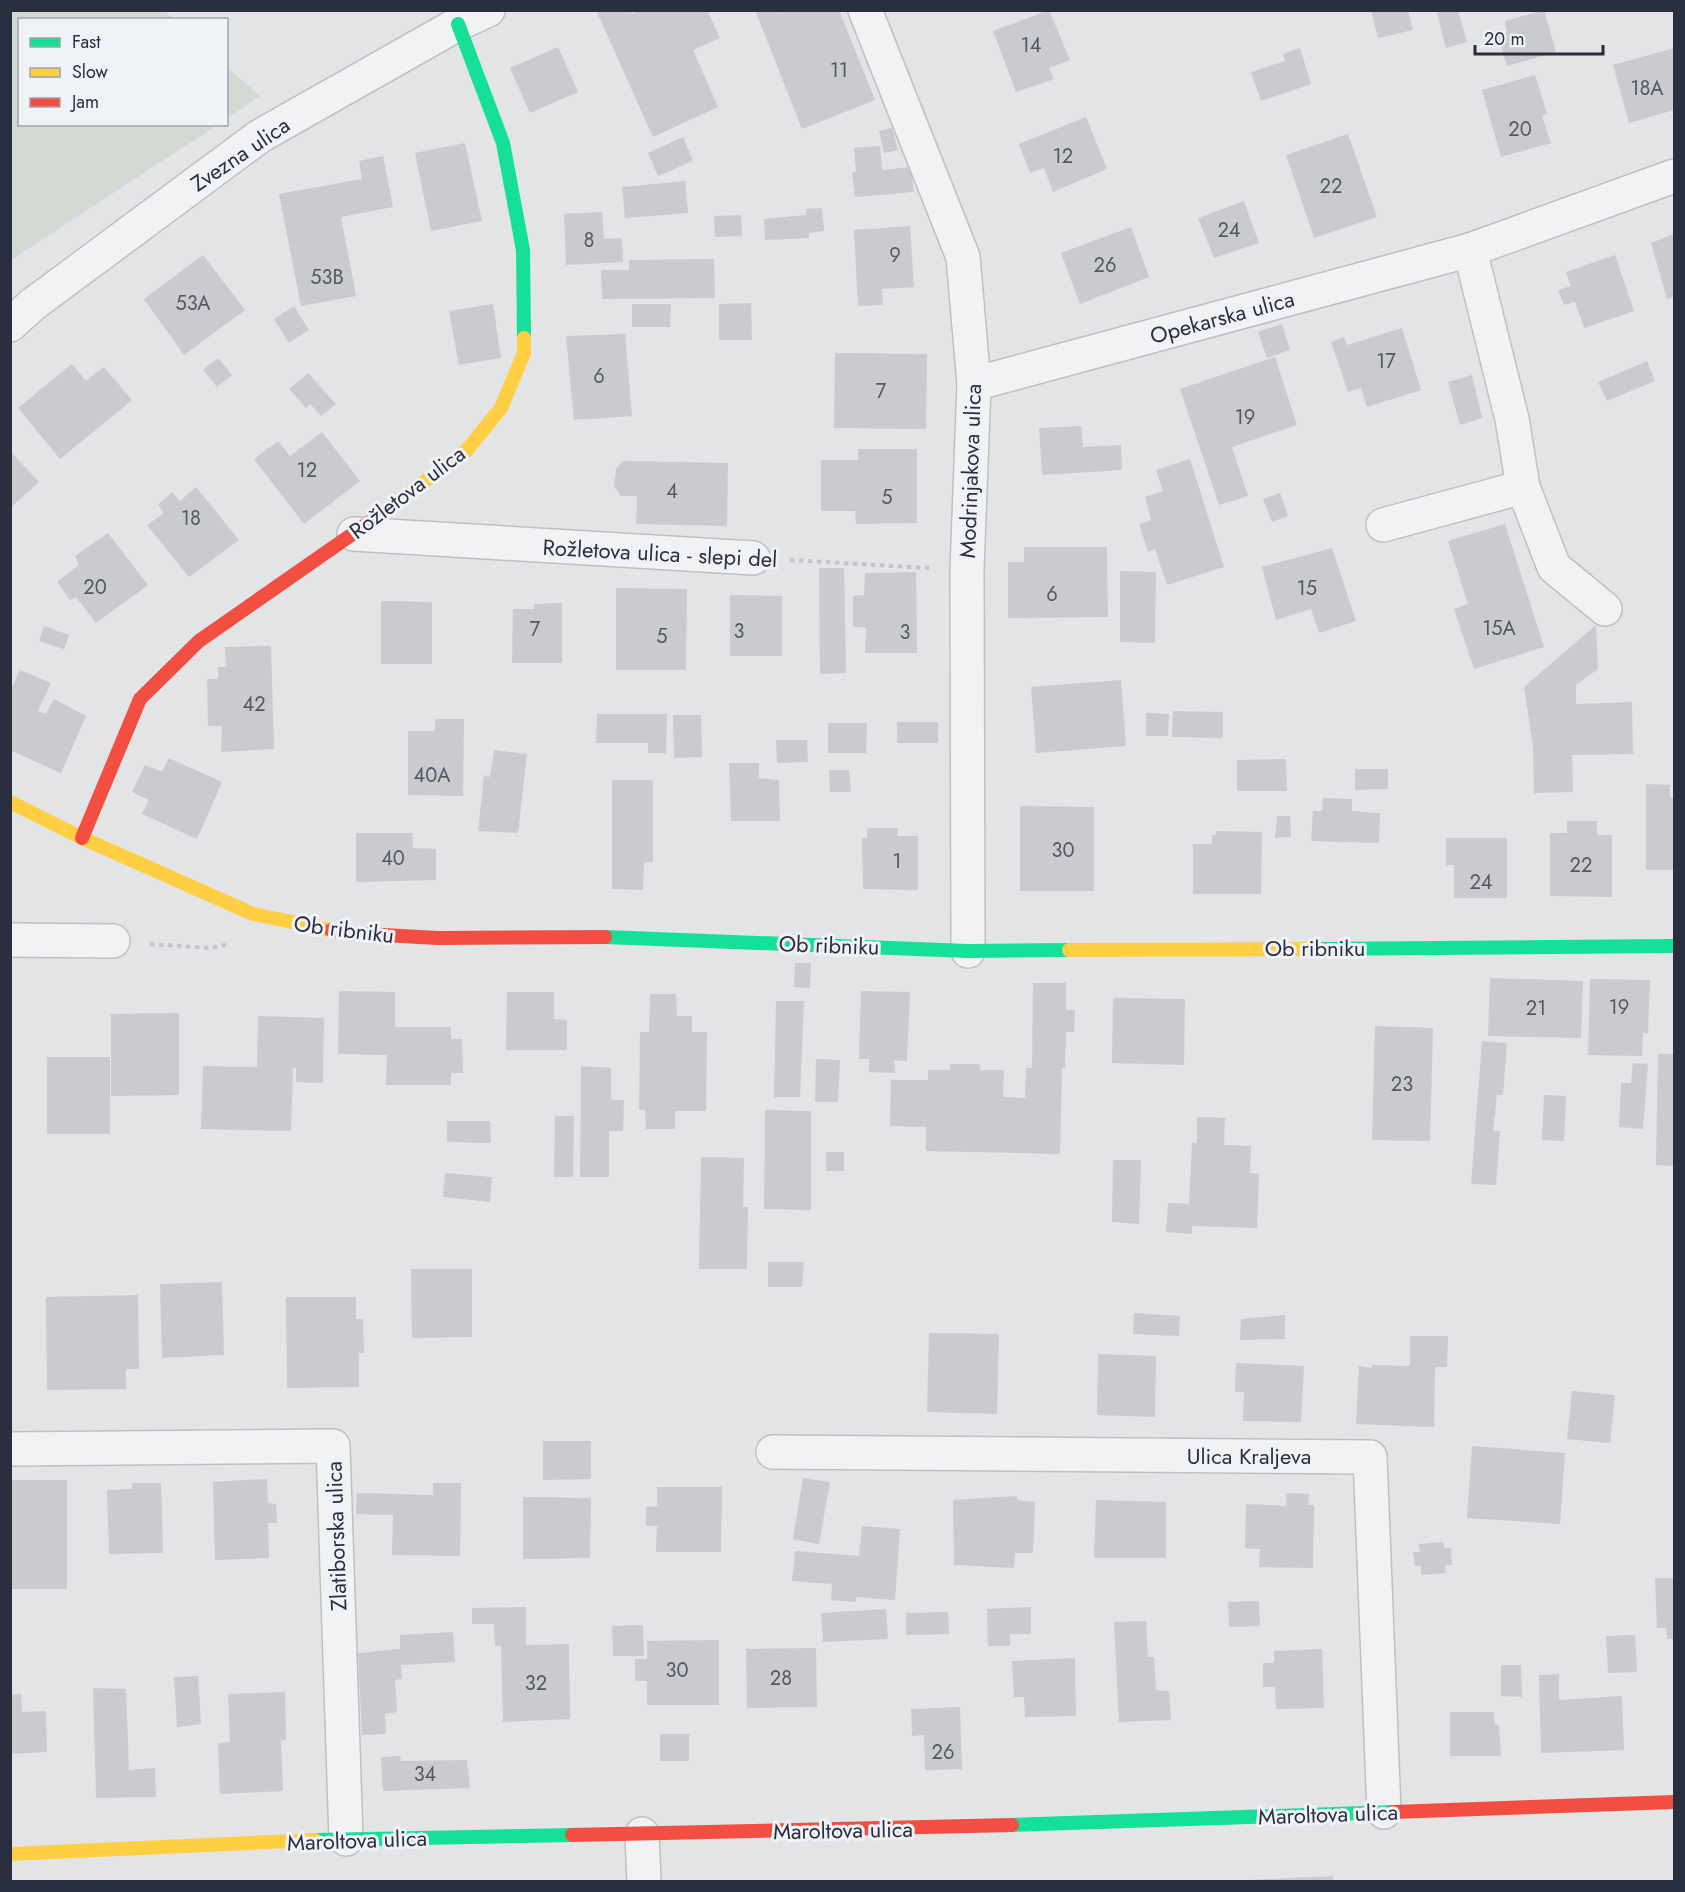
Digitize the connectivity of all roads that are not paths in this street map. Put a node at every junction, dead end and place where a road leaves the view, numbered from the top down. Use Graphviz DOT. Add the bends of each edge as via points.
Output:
graph roads {
  1 [pos="488,10"];
  2 [pos="865,10"];
  3 [pos="458,24"];
  4 [pos="1674,176"];
  5 [pos="1470,250"];
  6 [pos="10,325"];
  7 [pos="974,384"];
  8 [pos="1523,487"];
  9 [pos="1383,525"];
  10 [pos="354,534"];
  11 [pos="753,558"];
  12 [pos="1605,609"];
  13 [pos="10,802"];
  14 [pos="82,838"];
  15 [pos="10,940"];
  16 [pos="113,941"];
  17 [pos="1674,946"];
  18 [pos="968,951"];
  19 [pos="10,1449"];
  20 [pos="773,1452"];
  21 [pos="1674,1802"];
  22 [pos="1384,1812"];
  23 [pos="642,1834"];
  24 [pos="346,1839"];
  25 [pos="10,1854"];
  26 [pos="644,1881"];
  1 -- 3 [label="street, Zvezna ulica"];
  2 -- 7 [label="street, Modrinjakova ulica" via="963,257"];
  3 -- 6 [label="street, Zvezna ulica" via="260,135"];
  3 -- 10 [label="street, Rožletova ulica" via="503,143 523,250 524,353 501,408 466,451"];
  4 -- 5 [label="street, Opekarska ulica"];
  5 -- 7 [label="street, Opekarska ulica"];
  5 -- 8 [label="street" via="1512,419"];
  7 -- 18 [label="street, Modrinjakova ulica" via="967,570"];
  8 -- 9 [label="street"];
  8 -- 12 [label="street" via="1554,567"];
  10 -- 11 [label="street, Rožletova ulica - slepi del"];
  10 -- 14 [label="street, Rožletova ulica" via="199,640 140,699"];
  13 -- 14 [label="street, Ob ribniku"];
  14 -- 18 [label="street, Ob ribniku" via="253,914 346,933 438,938 590,936"];
  15 -- 16 [label="street"];
  17 -- 18 [label="street, Ob ribniku"];
  19 -- 24 [label="street, Zlatiborska ulica" via="333,1446"];
  20 -- 22 [label="street, Ulica Kraljeva" via="1370,1457"];
  21 -- 22 [label="street, Maroltova ulica"];
  22 -- 23 [label="street, Maroltova ulica"];
  23 -- 24 [label="street, Maroltova ulica"];
  23 -- 26 [label="street"];
  24 -- 25 [label="street, Maroltova ulica"];
}
